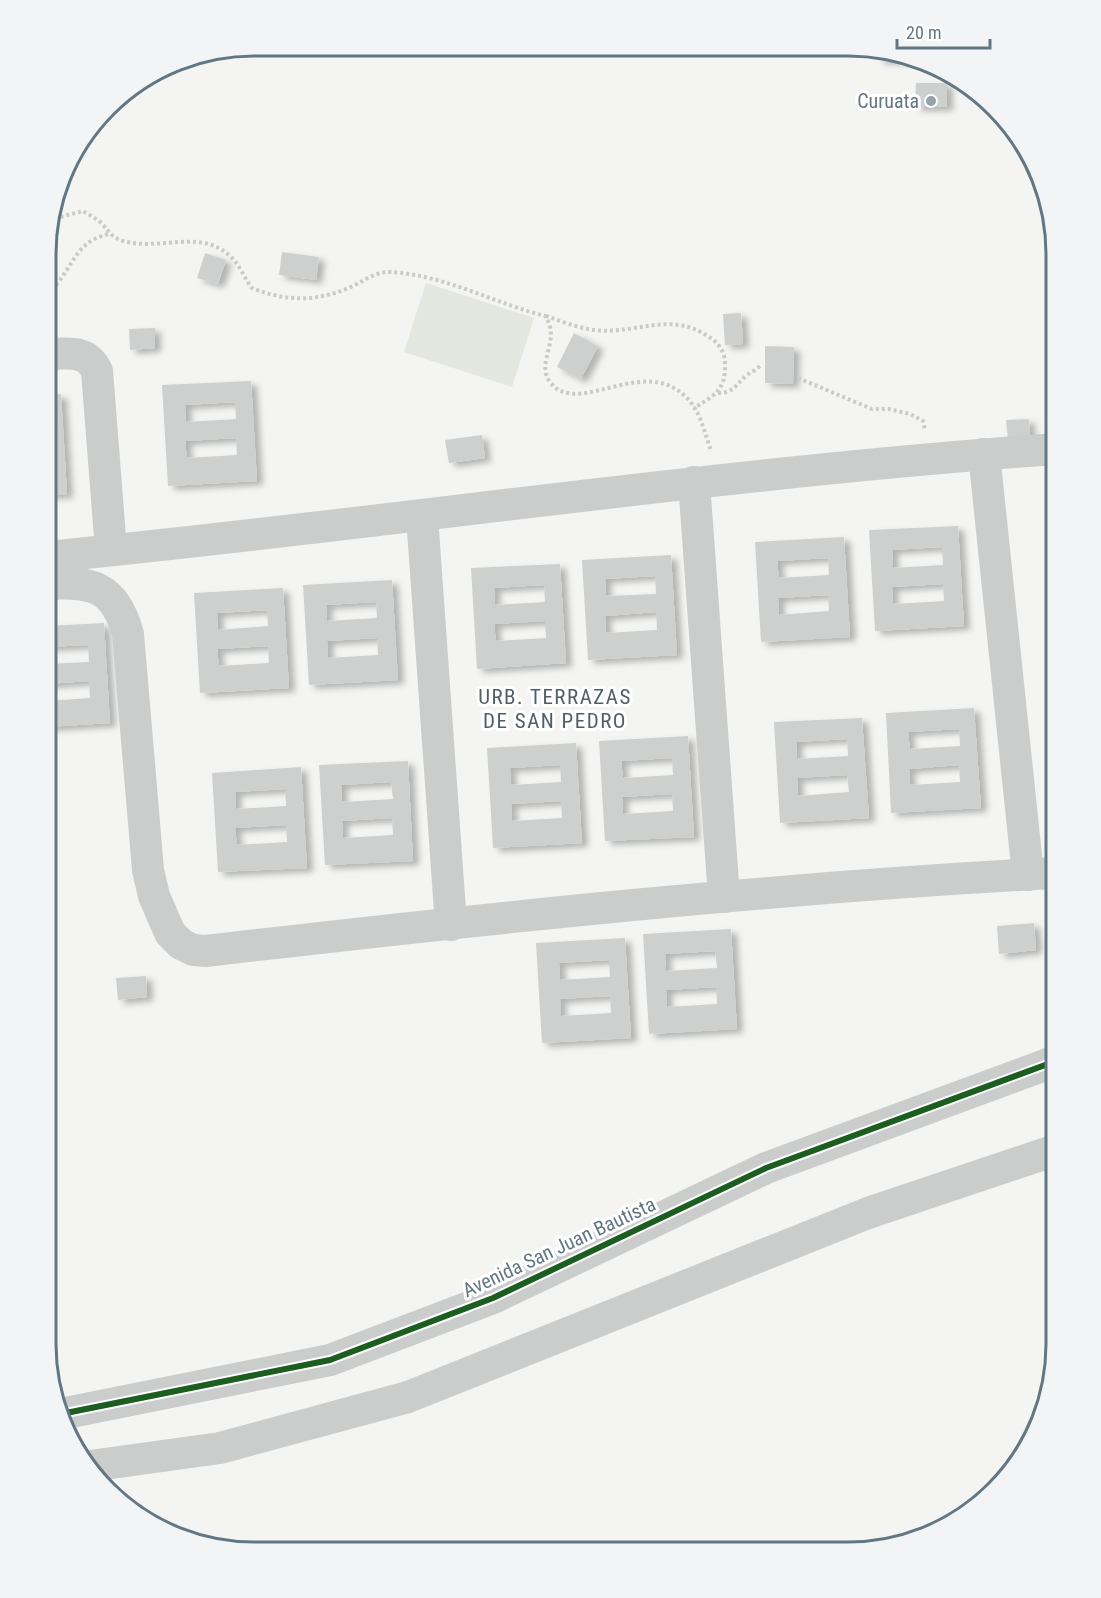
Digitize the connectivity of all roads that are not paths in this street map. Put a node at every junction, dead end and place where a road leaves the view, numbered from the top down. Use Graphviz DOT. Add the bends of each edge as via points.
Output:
graph roads {
  1 [pos="56,354"];
  2 [pos="1046,450"];
  3 [pos="984,454"];
  4 [pos="708,480"];
  5 [pos="422,516"];
  6 [pos="111,550"];
  7 [pos="56,556"];
  8 [pos="56,584"];
  9 [pos="1042,874"];
  10 [pos="724,897"];
  11 [pos="452,925"];
  12 [pos="1045,1065"];
  13 [pos="1045,1154"];
  14 [pos="68,1413"];
  15 [pos="97,1465"];
  1 -- 6 [label="street" via="81,354 91,360 97,371"];
  2 -- 3 [label="street"];
  3 -- 4 [label="street"];
  3 -- 9 [label="street"];
  4 -- 5 [label="street"];
  4 -- 10 [label="street"];
  5 -- 6 [label="street"];
  5 -- 11 [label="street"];
  6 -- 7 [label="street"];
  8 -- 11 [label="street" via="83,583 101,589 115,600 123,615 128,634 148,870 163,919 181,944 206,951"];
  9 -- 10 [label="street"];
  10 -- 11 [label="street"];
  12 -- 14 [label="street, Avenida San Juan Bautista" via="766,1168 493,1298 330,1360"];
  13 -- 15 [label="street" via="868,1213 408,1397 220,1448"];
}
